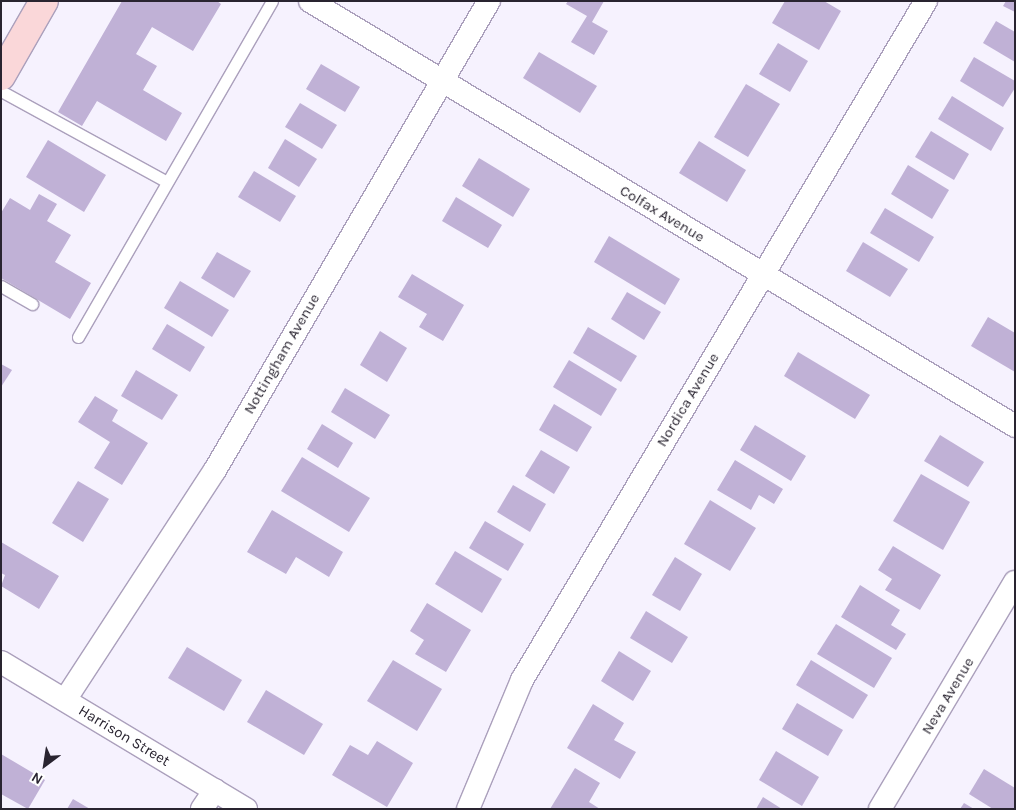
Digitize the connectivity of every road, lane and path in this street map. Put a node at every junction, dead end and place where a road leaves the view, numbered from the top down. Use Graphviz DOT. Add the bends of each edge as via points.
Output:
graph roads {
  1 [pos="44,1"];
  2 [pos="272,1"];
  3 [pos="310,1"];
  4 [pos="489,1"];
  5 [pos="926,1"];
  6 [pos="1,76"];
  7 [pos="441,82"];
  8 [pos="1,91"];
  9 [pos="167,182"];
  10 [pos="762,275"];
  11 [pos="1,286"];
  12 [pos="32,304"];
  13 [pos="78,337"];
  14 [pos="1015,426"];
  15 [pos="1015,582"];
  16 [pos="1,662"];
  17 [pos="65,700"];
  18 [pos="215,790"];
  19 [pos="202,809"];
  20 [pos="246,809"];
  21 [pos="468,809"];
  22 [pos="880,809"];
  1 -- 6 [label="main road"];
  2 -- 9 [label="lane"];
  3 -- 7 [label="street, Colfax Avenue"];
  4 -- 7 [label="street, Nottingham Avenue"];
  5 -- 10 [label="street, Nordica Avenue"];
  7 -- 10 [label="street, Colfax Avenue"];
  7 -- 17 [label="street, Nottingham Avenue" via="215,470"];
  8 -- 9 [label="lane"];
  9 -- 13 [label="lane"];
  10 -- 14 [label="street, Colfax Avenue"];
  10 -- 21 [label="street, Nordica Avenue" via="522,680"];
  11 -- 12 [label="lane"];
  15 -- 22 [label="street, Neva Avenue"];
  16 -- 17 [label="street, Harrison Street"];
  17 -- 18 [label="street, Harrison Street"];
  18 -- 19 [label="street"];
  18 -- 20 [label="street, Harrison Street"];
}
